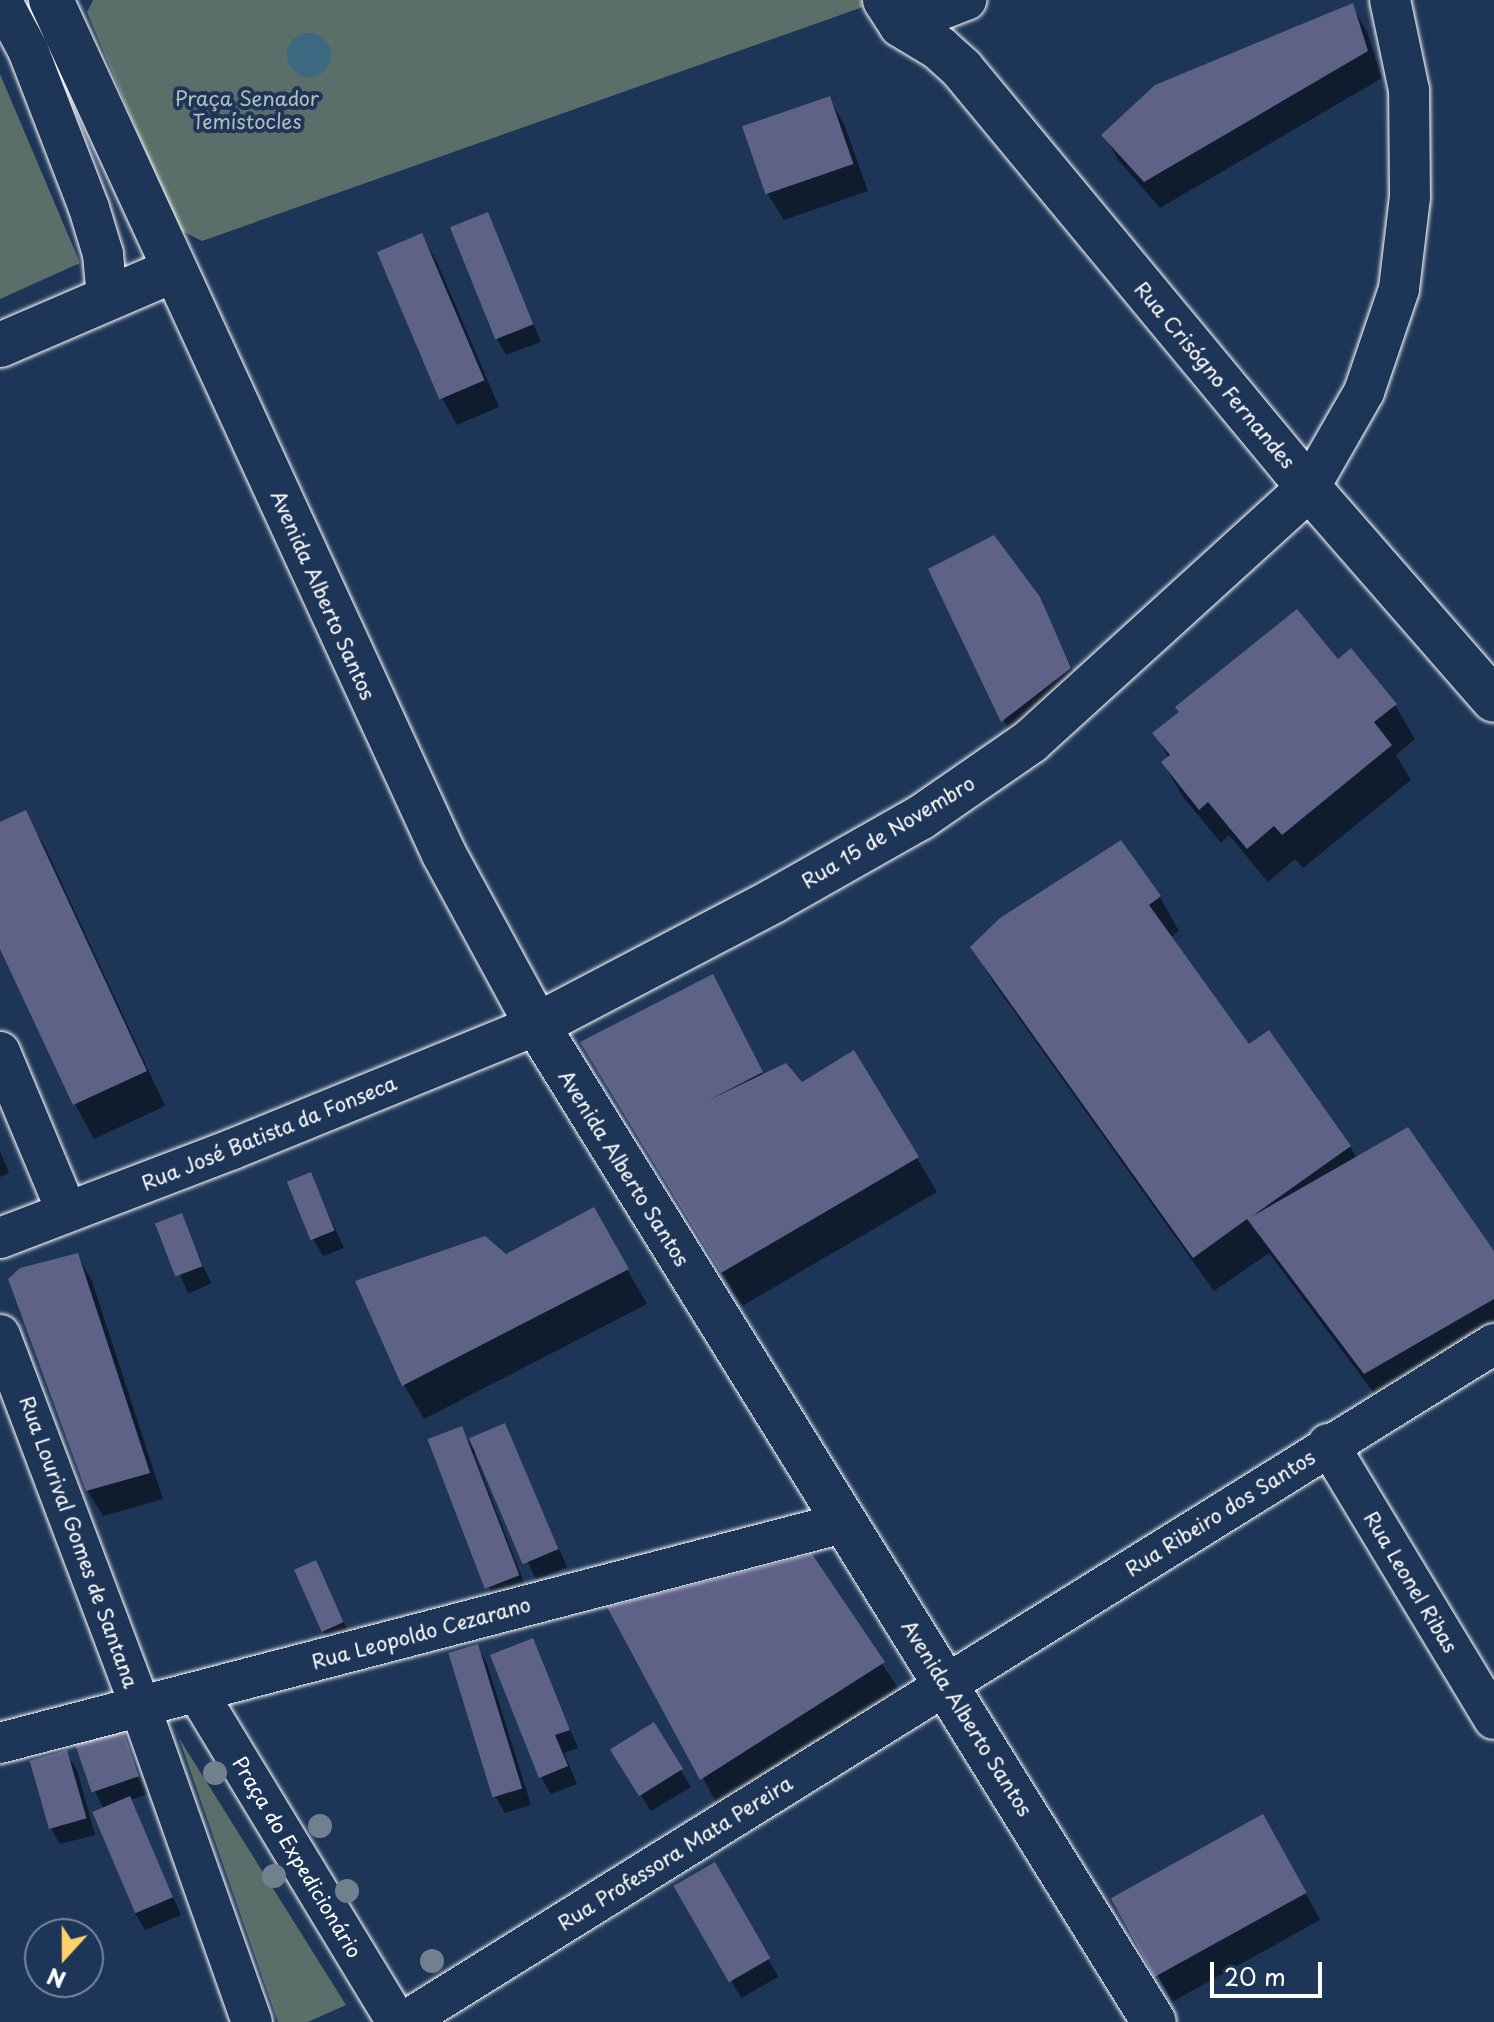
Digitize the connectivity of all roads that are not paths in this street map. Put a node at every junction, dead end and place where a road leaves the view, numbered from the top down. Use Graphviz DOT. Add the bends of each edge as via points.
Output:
graph roads {
  1 [pos="1,0"];
  2 [pos="51,0"];
  3 [pos="966,0"];
  4 [pos="1390,0"];
  5 [pos="914,17"];
  6 [pos="174,270"];
  7 [pos="107,298"];
  8 [pos="0,345"];
  9 [pos="1309,488"];
  10 [pos="1494,700"];
  11 [pos="537,1025"];
  12 [pos="0,1052"];
  13 [pos="67,1212"];
  14 [pos="0,1238"];
  15 [pos="0,1335"];
  16 [pos="1494,1344"];
  17 [pos="1328,1444"];
  18 [pos="843,1523"];
  19 [pos="947,1685"];
  20 [pos="197,1692"];
  21 [pos="140,1706"];
  22 [pos="1494,1719"];
  23 [pos="0,1743"];
  24 [pos="252,2022"];
  25 [pos="397,2022"];
  26 [pos="404,2022"];
  27 [pos="1154,2022"];
  1 -- 7 [label="street" via="28,50 89,208 103,254"];
  2 -- 6 [label="main road"];
  3 -- 5 [label="street"];
  4 -- 9 [label="street" via="1409,90 1410,197 1399,289 1364,392"];
  5 -- 9 [label="main road, Rua Crisógno Fernandes"];
  6 -- 7 [label="main road"];
  6 -- 11 [label="main road, Avenida Alberto Santos" via="444,854"];
  7 -- 8 [label="main road"];
  9 -- 10 [label="main road, Rua Crisógno Fernandes"];
  9 -- 11 [label="main road, Rua 15 de Novembro" via="1031,741 920,818"];
  11 -- 13 [label="street, Rua José Batista da Fonseca"];
  11 -- 18 [label="main road, Avenida Alberto Santos"];
  12 -- 13 [label="street"];
  13 -- 14 [label="street, Rua José Batista da Fonseca"];
  15 -- 21 [label="street, Rua Lourival Gomes de Santana"];
  16 -- 17 [label="street, Rua Ribeiro dos Santos"];
  17 -- 19 [label="street, Rua Ribeiro dos Santos"];
  17 -- 22 [label="street, Rua Leonel Ribas"];
  18 -- 19 [label="main road, Avenida Alberto Santos"];
  18 -- 20 [label="street, Rua Leopoldo Cezarano"];
  19 -- 26 [label="street, Rua Professora Mata Pereira"];
  19 -- 27 [label="main road, Avenida Alberto Santos"];
  20 -- 21 [label="street, Rua Leopoldo Cezarano"];
  20 -- 25 [label="street, Praça do Expedicionário"];
  21 -- 23 [label="street, Rua Leopoldo Cezarano"];
  21 -- 24 [label="street"];
}
